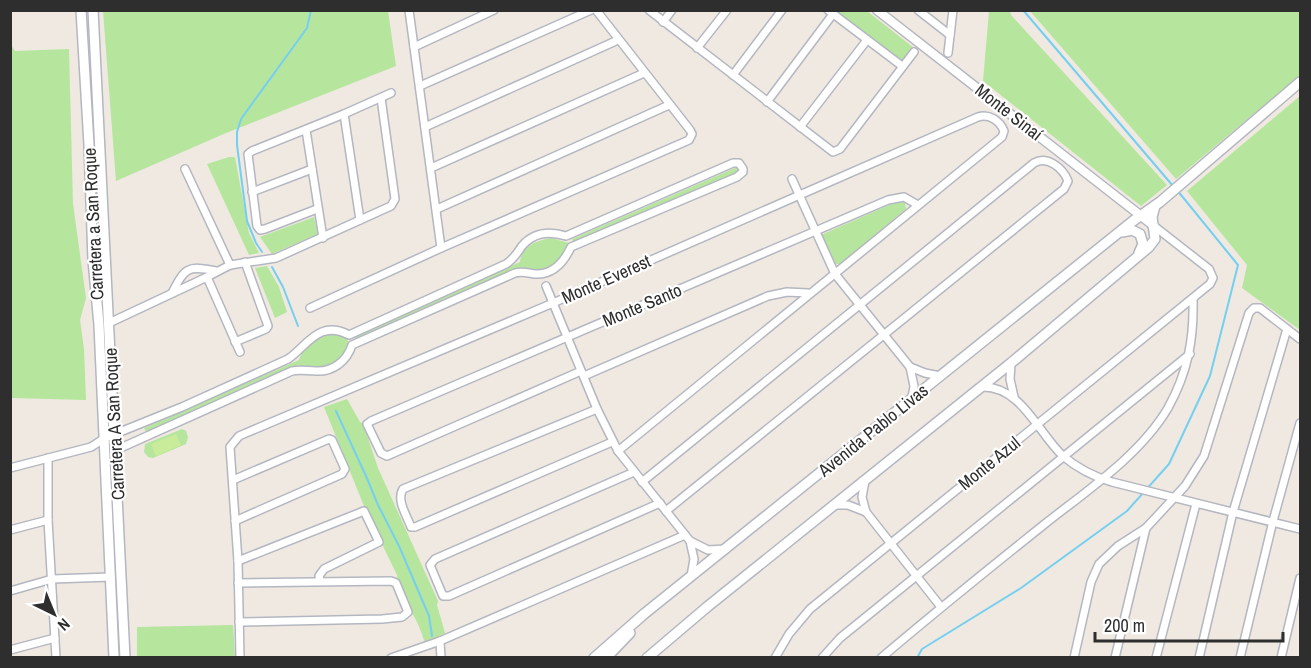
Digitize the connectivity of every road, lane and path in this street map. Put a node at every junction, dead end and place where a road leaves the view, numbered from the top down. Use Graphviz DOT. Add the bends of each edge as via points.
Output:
graph roads {
  1 [pos="81,10"];
  2 [pos="93,10"];
  3 [pos="409,10"];
  4 [pos="494,10"];
  5 [pos="591,10"];
  6 [pos="596,10"];
  7 [pos="649,10"];
  8 [pos="672,10"];
  9 [pos="727,10"];
  10 [pos="782,10"];
  11 [pos="877,10"];
  12 [pos="918,10"];
  13 [pos="953,10"];
  14 [pos="831,13"];
  15 [pos="663,22"];
  16 [pos="950,35"];
  17 [pos="618,40"];
  18 [pos="867,40"];
  19 [pos="414,47"];
  20 [pos="697,48"];
  21 [pos="915,52"];
  22 [pos="948,53"];
  23 [pos="902,66"];
  24 [pos="644,73"];
  25 [pos="733,75"];
  26 [pos="1300,82"];
  27 [pos="420,86"];
  28 [pos="391,93"];
  29 [pos="381,98"];
  30 [pos="767,102"];
  31 [pos="669,105"];
  32 [pos="344,114"];
  33 [pos="1013,115"];
  34 [pos="997,121"];
  35 [pos="425,127"];
  36 [pos="801,128"];
  37 [pos="306,130"];
  38 [pos="431,168"];
  39 [pos="185,169"];
  40 [pos="312,169"];
  41 [pos="792,179"];
  42 [pos="102,191"];
  43 [pos="252,192"];
  44 [pos="799,194"];
  45 [pos="1157,204"];
  46 [pos="918,205"];
  47 [pos="317,209"];
  48 [pos="436,209"];
  49 [pos="1141,215"];
  50 [pos="360,220"];
  51 [pos="1154,226"];
  52 [pos="814,231"];
  53 [pos="105,233"];
  54 [pos="1115,235"];
  55 [pos="566,236"];
  56 [pos="322,238"];
  57 [pos="571,247"];
  58 [pos="441,248"];
  59 [pos="93,260"];
  60 [pos="1134,260"];
  61 [pos="245,262"];
  62 [pos="230,265"];
  63 [pos="216,271"];
  64 [pos="835,274"];
  65 [pos="207,278"];
  66 [pos="107,286"];
  67 [pos="546,286"];
  68 [pos="172,293"];
  69 [pos="808,293"];
  70 [pos="1193,299"];
  71 [pos="553,303"];
  72 [pos="859,304"];
  73 [pos="310,308"];
  74 [pos="109,323"];
  75 [pos="1287,329"];
  76 [pos="349,335"];
  77 [pos="885,335"];
  78 [pos="567,338"];
  79 [pos="1300,339"];
  80 [pos="235,342"];
  81 [pos="352,345"];
  82 [pos="240,352"];
  83 [pos="1190,354"];
  84 [pos="1011,363"];
  85 [pos="910,367"];
  86 [pos="582,373"];
  87 [pos="940,376"];
  88 [pos="981,387"];
  89 [pos="1014,397"];
  90 [pos="912,398"];
  91 [pos="597,409"];
  92 [pos="1300,423"];
  93 [pos="1036,424"];
  94 [pos="127,430"];
  95 [pos="115,434"];
  96 [pos="105,438"];
  97 [pos="612,442"];
  98 [pos="131,443"];
  99 [pos="116,450"];
  100 [pos="618,451"];
  101 [pos="1062,455"];
  102 [pos="48,458"];
  103 [pos="10,468"];
  104 [pos="634,472"];
  105 [pos="1101,479"];
  106 [pos="233,480"];
  107 [pos="865,480"];
  108 [pos="642,482"];
  109 [pos="1174,498"];
  110 [pos="660,503"];
  111 [pos="1196,504"];
  112 [pos="833,506"];
  113 [pos="666,511"];
  114 [pos="866,512"];
  115 [pos="1233,512"];
  116 [pos="48,520"];
  117 [pos="234,520"];
  118 [pos="1273,521"];
  119 [pos="1146,528"];
  120 [pos="1300,529"];
  121 [pos="10,530"];
  122 [pos="688,538"];
  123 [pos="890,543"];
  124 [pos="726,549"];
  125 [pos="238,561"];
  126 [pos="915,577"];
  127 [pos="111,578"];
  128 [pos="1300,578"];
  129 [pos="52,579"];
  130 [pos="690,579"];
  131 [pos="320,581"];
  132 [pos="238,583"];
  133 [pos="10,591"];
  134 [pos="941,608"];
  135 [pos="644,614"];
  136 [pos="239,622"];
  137 [pos="55,638"];
  138 [pos="440,641"];
  139 [pos="10,650"];
  140 [pos="56,657"];
  141 [pos="114,657"];
  142 [pos="125,657"];
  143 [pos="240,657"];
  144 [pos="391,657"];
  145 [pos="441,657"];
  146 [pos="594,657"];
  147 [pos="606,657"];
  148 [pos="647,657"];
  149 [pos="775,657"];
  150 [pos="822,657"];
  151 [pos="880,657"];
  152 [pos="1074,657"];
  153 [pos="1115,657"];
  154 [pos="1156,657"];
  155 [pos="1199,657"];
  156 [pos="1240,657"];
  157 [pos="1281,657"];
  1 -- 59 [label="main road, Carretera a San Roque"];
  2 -- 42 [label="main road, Carretera a San Roque"];
  3 -- 19 [label="street"];
  4 -- 19 [label="street"];
  5 -- 27 [label="street"];
  6 -- 17 [label="street"];
  7 -- 15 [label="street"];
  8 -- 15 [label="street"];
  9 -- 20 [label="street"];
  10 -- 25 [label="street"];
  11 -- 33 [label="street, Monte Sinaí"];
  12 -- 16 [label="street"];
  13 -- 16 [label="street"];
  14 -- 18 [label="street"];
  14 -- 30 [label="street"];
  15 -- 20 [label="street"];
  16 -- 22 [label="street"];
  17 -- 24 [label="street"];
  17 -- 35 [label="street"];
  18 -- 23 [label="street"];
  18 -- 36 [label="street"];
  19 -- 27 [label="street"];
  20 -- 25 [label="street"];
  21 -- 23 [label="street"];
  23 -- 36 [label="street" via="840,149 830,151"];
  24 -- 31 [label="street"];
  24 -- 38 [label="street"];
  25 -- 30 [label="street"];
  26 -- 45 [label="main road, Avenida Pablo Livas"];
  27 -- 35 [label="street"];
  28 -- 29 [label="street"];
  29 -- 32 [label="street"];
  29 -- 50 [label="street" via="395,199 391,206"];
  30 -- 36 [label="street"];
  31 -- 48 [label="street"];
  31 -- 58 [label="street" via="690,130 691,137 686,142"];
  32 -- 37 [label="street"];
  32 -- 50 [label="street"];
  33 -- 34 [label="street"];
  33 -- 49 [label="street, Monte Sinaí"];
  34 -- 44 [label="street, Monte Everest" via="985,115"];
  34 -- 46 [label="street" via="1004,131 1002,137"];
  35 -- 38 [label="street"];
  37 -- 40 [label="street"];
  37 -- 43 [label="street" via="248,154"];
  38 -- 48 [label="street"];
  39 -- 62 [label="street"];
  40 -- 43 [label="street"];
  40 -- 47 [label="street"];
  41 -- 44 [label="street"];
  42 -- 53 [label="main road, Carretera A San Roque"];
  43 -- 47 [label="street" via="260,230"];
  44 -- 52 [label="street"];
  44 -- 71 [label="street, Monte Everest"];
  45 -- 49 [label="main road, Avenida Pablo Livas"];
  45 -- 51 [label="main road, Avenida Pablo Livas" via="1152,217"];
  46 -- 52 [label="street, Monte Santo" via="904,197 888,200"];
  46 -- 64 [label="street"];
  47 -- 56 [label="street"];
  48 -- 58 [label="street"];
  49 -- 51 [label="street, Monte Sinaí"];
  49 -- 54 [label="main road, Avenida Pablo Livas"];
  50 -- 56 [label="street"];
  51 -- 60 [label="main road, Avenida Pablo Livas" via="1154,242"];
  51 -- 70 [label="street, Monte Azul" via="1211,272 1213,278 1208,287"];
  52 -- 64 [label="street"];
  52 -- 78 [label="street, Monte Santo"];
  53 -- 59 [label="main road"];
  53 -- 66 [label="main road, Carretera A San Roque"];
  54 -- 60 [label="main road" via="1130,230 1140,234 1143,244"];
  54 -- 87 [label="main road, Avenida Pablo Livas"];
  55 -- 57 [label="street"];
  55 -- 57 [label="street" via="733,163 739,163 743,169 737,177"];
  55 -- 76 [label="street" via="535,236 507,264"];
  56 -- 61 [label="street" via="276,258"];
  57 -- 81 [label="street" via="564,260 549,272 515,273"];
  58 -- 73 [label="street"];
  59 -- 66 [label="main road"];
  59 -- 96 [label="main road, Carretera a San Roque"];
  60 -- 84 [label="main road, Avenida Pablo Livas"];
  61 -- 62 [label="street"];
  61 -- 80 [label="street" via="268,326"];
  62 -- 63 [label="street"];
  63 -- 65 [label="street"];
  63 -- 68 [label="street" via="197,267 182,274"];
  64 -- 69 [label="street"];
  64 -- 72 [label="street"];
  65 -- 68 [label="street"];
  65 -- 80 [label="street"];
  66 -- 74 [label="main road, Carretera A San Roque"];
  67 -- 71 [label="street"];
  68 -- 74 [label="street"];
  69 -- 86 [label="street" via="768,296"];
  69 -- 100 [label="street"];
  70 -- 83 [label="street"];
  70 -- 93 [label="street, Monte Azul"];
  71 -- 78 [label="street"];
  71 -- 106 [label="street, Monte Everest" via="239,436 230,447"];
  72 -- 77 [label="street"];
  72 -- 77 [label="street" via="1034,163 1042,159 1063,172 1068,181 1064,189"];
  72 -- 108 [label="street"];
  74 -- 95 [label="main road, Carretera A San Roque"];
  75 -- 79 [label="street"];
  75 -- 109 [label="street" via="1262,309 1254,308 1248,316 1210,442 1192,477"];
  75 -- 115 [label="street"];
  76 -- 81 [label="street"];
  76 -- 94 [label="street" via="334,331 312,336 288,359"];
  77 -- 85 [label="street"];
  77 -- 113 [label="street"];
  78 -- 86 [label="street"];
  78 -- 86 [label="street, Monte Santo" via="367,424 381,453 387,456"];
  80 -- 82 [label="street"];
  81 -- 98 [label="street" via="346,358 336,366 322,371 292,371"];
  83 -- 101 [label="street"];
  83 -- 105 [label="street" via="1160,420"];
  84 -- 88 [label="main road, Avenida Pablo Livas"];
  84 -- 89 [label="street"];
  85 -- 87 [label="street"];
  85 -- 90 [label="street"];
  86 -- 91 [label="street"];
  87 -- 90 [label="main road, Avenida Pablo Livas"];
  88 -- 89 [label="street" via="993,387"];
  88 -- 107 [label="main road, Avenida Pablo Livas"];
  89 -- 93 [label="street"];
  90 -- 124 [label="main road, Avenida Pablo Livas"];
  91 -- 97 [label="street"];
  91 -- 97 [label="street" via="403,489 400,499 411,527"];
  92 -- 118 [label="street"];
  93 -- 101 [label="street"];
  93 -- 123 [label="street, Monte Azul"];
  94 -- 95 [label="street"];
  94 -- 98 [label="street"];
  95 -- 96 [label="street"];
  95 -- 99 [label="main road, Carretera A San Roque"];
  96 -- 102 [label="street" via="91,447"];
  96 -- 127 [label="main road, Carretera A San Roque"];
  97 -- 100 [label="street"];
  98 -- 99 [label="street"];
  99 -- 142 [label="main road, Carretera A San Roque"];
  100 -- 104 [label="street"];
  101 -- 105 [label="street"];
  101 -- 126 [label="street"];
  102 -- 103 [label="street"];
  102 -- 116 [label="street"];
  104 -- 108 [label="street"];
  104 -- 110 [label="street" via="435,559 430,565 443,596"];
  105 -- 109 [label="street"];
  105 -- 134 [label="street"];
  106 -- 117 [label="street"];
  106 -- 117 [label="street" via="329,439 345,470"];
  107 -- 112 [label="main road, Avenida Pablo Livas"];
  107 -- 114 [label="street" via="862,497"];
  108 -- 110 [label="street"];
  109 -- 111 [label="street"];
  109 -- 119 [label="street"];
  110 -- 113 [label="street"];
  111 -- 115 [label="street"];
  111 -- 154 [label="street"];
  112 -- 114 [label="street" via="848,505"];
  112 -- 148 [label="main road, Avenida Pablo Livas"];
  113 -- 122 [label="street"];
  114 -- 123 [label="street"];
  115 -- 118 [label="street"];
  115 -- 155 [label="street"];
  116 -- 121 [label="street"];
  116 -- 129 [label="street"];
  117 -- 125 [label="street"];
  118 -- 120 [label="street"];
  118 -- 156 [label="street"];
  119 -- 152 [label="street" via="1106,556 1094,572"];
  119 -- 153 [label="street"];
  122 -- 124 [label="street" via="708,550"];
  122 -- 130 [label="street" via="694,559"];
  122 -- 138 [label="street"];
  123 -- 126 [label="street"];
  123 -- 149 [label="street, Monte Azul" via="810,609"];
  124 -- 130 [label="main road, Avenida Pablo Livas"];
  125 -- 131 [label="street" via="362,510 379,542 324,569"];
  125 -- 132 [label="street"];
  126 -- 134 [label="street"];
  126 -- 150 [label="street"];
  127 -- 129 [label="street"];
  127 -- 141 [label="main road, Carretera A San Roque"];
  128 -- 157 [label="street"];
  129 -- 133 [label="street"];
  129 -- 137 [label="street"];
  130 -- 135 [label="main road, Avenida Pablo Livas"];
  131 -- 132 [label="street"];
  131 -- 136 [label="street" via="391,581 396,583 408,612 382,619"];
  132 -- 136 [label="street"];
  134 -- 151 [label="street"];
  135 -- 146 [label="main road, Avenida Pablo Livas"];
  135 -- 147 [label="main road"];
  136 -- 143 [label="street"];
  137 -- 139 [label="street"];
  137 -- 140 [label="street"];
  138 -- 144 [label="street"];
  138 -- 145 [label="street"];
}
